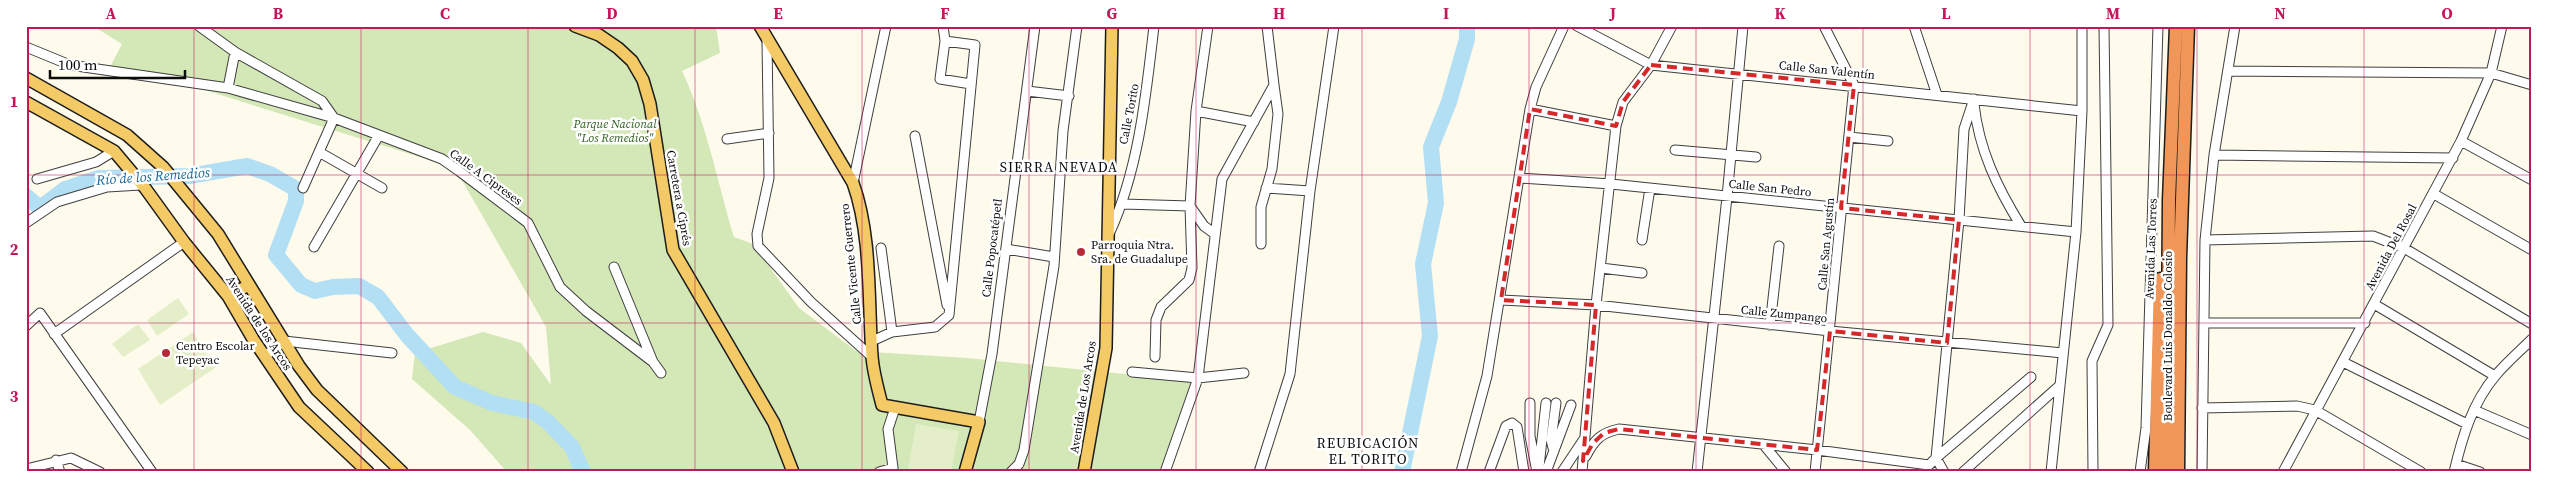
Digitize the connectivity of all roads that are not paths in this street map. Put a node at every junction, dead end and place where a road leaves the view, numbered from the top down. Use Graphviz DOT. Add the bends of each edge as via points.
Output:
graph roads {
  1 [pos="199,26"];
  2 [pos="575,26"];
  3 [pos="760,26"];
  4 [pos="886,26"];
  5 [pos="942,26"];
  6 [pos="1034,26"];
  7 [pos="1077,26"];
  8 [pos="1112,26"];
  9 [pos="1154,26"];
  10 [pos="1208,26"];
  11 [pos="1267,26"];
  12 [pos="1334,26"];
  13 [pos="1564,26"];
  14 [pos="1578,26"];
  15 [pos="1672,26"];
  16 [pos="1743,26"];
  17 [pos="1824,26"];
  18 [pos="1914,26"];
  19 [pos="2082,26"];
  20 [pos="2104,26"];
  21 [pos="2158,26"];
  22 [pos="2176,26"];
  23 [pos="2188,26"];
  24 [pos="2235,26"];
  25 [pos="2502,26"];
  26 [pos="767,41"];
  27 [pos="945,41"];
  28 [pos="26,47"];
  29 [pos="235,52"];
  30 [pos="1651,65"];
  31 [pos="2228,71"];
  32 [pos="1738,73"];
  33 [pos="2491,73"];
  34 [pos="26,78"];
  35 [pos="971,84"];
  36 [pos="2532,84"];
  37 [pos="1274,85"];
  38 [pos="1854,85"];
  39 [pos="228,88"];
  40 [pos="1026,91"];
  41 [pos="1937,95"];
  42 [pos="1069,96"];
  43 [pos="1974,99"];
  44 [pos="26,102"];
  45 [pos="1530,110"];
  46 [pos="1196,111"];
  47 [pos="2082,111"];
  48 [pos="334,118"];
  49 [pos="1254,122"];
  50 [pos="1616,126"];
  51 [pos="769,133"];
  52 [pos="378,135"];
  53 [pos="915,136"];
  54 [pos="1849,137"];
  55 [pos="727,139"];
  56 [pos="1888,141"];
  57 [pos="2462,141"];
  58 [pos="1675,150"];
  59 [pos="114,151"];
  60 [pos="319,152"];
  61 [pos="1730,155"];
  62 [pos="2214,155"];
  63 [pos="1756,157"];
  64 [pos="2453,158"];
  65 [pos="356,173"];
  66 [pos="1520,178"];
  67 [pos="37,180"];
  68 [pos="2532,180"];
  69 [pos="140,182"];
  70 [pos="853,183"];
  71 [pos="1611,184"];
  72 [pos="303,188"];
  73 [pos="382,188"];
  74 [pos="1266,188"];
  75 [pos="1650,188"];
  76 [pos="1310,191"];
  77 [pos="2434,194"];
  78 [pos="1727,197"];
  79 [pos="2169,200"];
  80 [pos="1122,204"];
  81 [pos="1190,206"];
  82 [pos="2182,206"];
  83 [pos="1841,208"];
  84 [pos="1959,220"];
  85 [pos="26,223"];
  86 [pos="2020,226"];
  87 [pos="1110,232"];
  88 [pos="2076,232"];
  89 [pos="1215,234"];
  90 [pos="1642,240"];
  91 [pos="2205,240"];
  92 [pos="184,242"];
  93 [pos="1260,244"];
  94 [pos="1779,246"];
  95 [pos="314,247"];
  96 [pos="882,248"];
  97 [pos="2404,248"];
  98 [pos="1006,249"];
  99 [pos="2530,249"];
  100 [pos="1054,257"];
  101 [pos="2174,257"];
  102 [pos="614,267"];
  103 [pos="1601,268"];
  104 [pos="1642,273"];
  105 [pos="249,285"];
  106 [pos="228,296"];
  107 [pos="1501,300"];
  108 [pos="2374,304"];
  109 [pos="1596,305"];
  110 [pos="949,315"];
  111 [pos="1713,318"];
  112 [pos="2206,323"];
  113 [pos="2365,323"];
  114 [pos="2532,324"];
  115 [pos="1770,325"];
  116 [pos="26,326"];
  117 [pos="892,332"];
  118 [pos="1830,332"];
  119 [pos="54,334"];
  120 [pos="2532,339"];
  121 [pos="284,340"];
  122 [pos="872,341"];
  123 [pos="1947,342"];
  124 [pos="392,353"];
  125 [pos="2063,353"];
  126 [pos="265,356"];
  127 [pos="1155,357"];
  128 [pos="872,358"];
  129 [pos="653,362"];
  130 [pos="2342,362"];
  131 [pos="1132,372"];
  132 [pos="661,373"];
  133 [pos="1244,373"];
  134 [pos="2495,376"];
  135 [pos="2031,377"];
  136 [pos="1198,378"];
  137 [pos="2059,386"];
  138 [pos="1530,403"];
  139 [pos="1546,403"];
  140 [pos="1556,403"];
  141 [pos="1571,405"];
  142 [pos="895,408"];
  143 [pos="2202,408"];
  144 [pos="2315,410"];
  145 [pos="2474,410"];
  146 [pos="979,422"];
  147 [pos="2467,424"];
  148 [pos="2532,435"];
  149 [pos="1585,438"];
  150 [pos="1700,438"];
  151 [pos="1763,444"];
  152 [pos="1554,448"];
  153 [pos="1817,450"];
  154 [pos="56,460"];
  155 [pos="1583,461"];
  156 [pos="1933,465"];
  157 [pos="2455,468"];
  158 [pos="26,469"];
  159 [pos="60,472"];
  160 [pos="100,472"];
  161 [pos="152,472"];
  162 [pos="368,472"];
  163 [pos="402,472"];
  164 [pos="793,472"];
  165 [pos="879,472"];
  166 [pos="965,472"];
  167 [pos="1011,472"];
  168 [pos="1084,472"];
  169 [pos="1165,472"];
  170 [pos="1259,472"];
  171 [pos="1461,472"];
  172 [pos="1489,472"];
  173 [pos="1524,472"];
  174 [pos="1538,472"];
  175 [pos="1546,472"];
  176 [pos="1562,472"];
  177 [pos="1582,472"];
  178 [pos="1697,472"];
  179 [pos="1786,472"];
  180 [pos="1815,472"];
  181 [pos="1944,472"];
  182 [pos="1963,472"];
  183 [pos="2052,472"];
  184 [pos="2093,472"];
  185 [pos="2140,472"];
  186 [pos="2156,472"];
  187 [pos="2167,472"];
  188 [pos="2178,472"];
  189 [pos="2183,472"];
  190 [pos="2202,472"];
  191 [pos="2283,472"];
  192 [pos="2421,472"];
  193 [pos="2480,472"];
  1 -- 29 [label="street, Calle A Cipreses"];
  2 -- 164 [label="main road, Carretera a Ciprés" via="599,35 618,48 632,61 643,80 650,104 673,250 774,423"];
  3 -- 26 [label="main road, Calle Vicente Guerrero"];
  4 -- 70 [label="street"];
  5 -- 27 [label="street"];
  6 -- 40 [label="street, Calle Popocatépetl"];
  7 -- 42 [label="street"];
  8 -- 87 [label="main road, Avenida de Los Arcos" via="1107,203"];
  9 -- 80 [label="street, Calle Torito" via="1145,104"];
  10 -- 46 [label="street"];
  11 -- 37 [label="street"];
  12 -- 76 [label="street"];
  13 -- 45 [label="street" via="1536,86"];
  14 -- 30 [label="street, Calle San Valentín"];
  15 -- 30 [label="street"];
  16 -- 32 [label="street"];
  17 -- 38 [label="street"];
  18 -- 41 [label="street"];
  19 -- 47 [label="street"];
  20 -- 184 [label="street" via="2108,324 2092,361"];
  21 -- 185 [label="street, Avenida Las Torres" via="2146,428"];
  22 -- 79 [label="highway, Avenida Las Torres"];
  23 -- 82 [label="highway"];
  24 -- 31 [label="street"];
  25 -- 33 [label="street, Avenida Del Rosal"];
  26 -- 51 [label="street"];
  26 -- 70 [label="main road, Calle Vicente Guerrero"];
  27 -- 35 [label="street" via="940,79"];
  27 -- 35 [label="street" via="976,45"];
  28 -- 39 [label="street" via="70,65"];
  29 -- 39 [label="street"];
  29 -- 48 [label="street, Calle A Cipreses" via="322,101"];
  30 -- 32 [label="street, Calle San Valentín"];
  30 -- 50 [label="street" via="1623,102"];
  31 -- 33 [label="street"];
  31 -- 62 [label="street"];
  32 -- 38 [label="street, Calle San Valentín"];
  32 -- 61 [label="street"];
  33 -- 36 [label="street"];
  33 -- 57 [label="street, Avenida Del Rosal"];
  34 -- 105 [label="main road, Avenida de los Arcos" via="127,135 163,167 218,234"];
  35 -- 110 [label="street"];
  37 -- 49 [label="street"];
  37 -- 74 [label="street" via="1278,114 1272,169"];
  38 -- 41 [label="street, Calle San Valentín"];
  38 -- 54 [label="street, Calle San Agustín"];
  39 -- 48 [label="street"];
  40 -- 42 [label="street"];
  40 -- 98 [label="street, Calle Popocatépetl"];
  41 -- 43 [label="street, Calle San Valentín"];
  42 -- 100 [label="street" via="1063,131"];
  43 -- 47 [label="street, Calle San Valentín"];
  43 -- 84 [label="street" via="1964,129"];
  43 -- 86 [label="street" via="1977,132 1988,165"];
  44 -- 59 [label="main road"];
  45 -- 50 [label="street"];
  45 -- 66 [label="street"];
  46 -- 49 [label="street"];
  46 -- 81 [label="street"];
  47 -- 88 [label="street"];
  48 -- 52 [label="street, Calle A Cipreses"];
  48 -- 60 [label="street"];
  49 -- 89 [label="street" via="1222,179"];
  50 -- 71 [label="street"];
  51 -- 55 [label="street"];
  51 -- 128 [label="street" via="770,178 757,234 758,246"];
  52 -- 65 [label="street"];
  52 -- 129 [label="street, Calle A Cipreses" via="442,159 528,223 560,287"];
  53 -- 110 [label="street"];
  54 -- 56 [label="street"];
  54 -- 83 [label="street, Calle San Agustín"];
  57 -- 64 [label="street, Avenida Del Rosal"];
  57 -- 68 [label="street"];
  58 -- 61 [label="street"];
  59 -- 67 [label="street" via="96,162"];
  59 -- 69 [label="main road"];
  60 -- 65 [label="street"];
  60 -- 72 [label="street"];
  61 -- 63 [label="street"];
  61 -- 78 [label="street"];
  62 -- 64 [label="street"];
  62 -- 91 [label="street"];
  64 -- 77 [label="street, Avenida Del Rosal"];
  65 -- 73 [label="street"];
  65 -- 95 [label="street"];
  66 -- 71 [label="street, Calle San Pedro"];
  66 -- 107 [label="street"];
  69 -- 85 [label="street" via="107,187 57,202"];
  69 -- 92 [label="main road, Avenida de los Arcos"];
  70 -- 122 [label="main road, Calle Vicente Guerrero" via="861,204"];
  71 -- 75 [label="street, Calle San Pedro"];
  71 -- 103 [label="street"];
  74 -- 76 [label="street"];
  74 -- 93 [label="street" via="1261,207"];
  75 -- 78 [label="street, Calle San Pedro"];
  75 -- 90 [label="street"];
  76 -- 170 [label="street" via="1290,374"];
  77 -- 97 [label="street, Avenida Del Rosal"];
  77 -- 99 [label="street"];
  78 -- 83 [label="street, Calle San Pedro"];
  78 -- 111 [label="street"];
  79 -- 101 [label="highway, Boulevard Luis Donaldo Colosio"];
  79 -- 186 [label="highway" via="2161,238"];
  80 -- 81 [label="street"];
  80 -- 87 [label="street, Calle Torito"];
  81 -- 89 [label="street" via="1204,226"];
  81 -- 127 [label="street" via="1190,280 1161,307 1156,320"];
  82 -- 101 [label="highway, Boulevard Luis Donaldo Colosio"];
  82 -- 189 [label="highway" via="2187,231"];
  83 -- 84 [label="street, Calle San Pedro"];
  83 -- 118 [label="street, Calle San Agustín"];
  84 -- 86 [label="street, Calle San Pedro"];
  84 -- 123 [label="street"];
  86 -- 88 [label="street, Calle San Pedro"];
  87 -- 168 [label="main road, Avenida de Los Arcos" via="1106,348"];
  88 -- 125 [label="street"];
  89 -- 136 [label="street"];
  91 -- 97 [label="street" via="2373,236"];
  91 -- 112 [label="street"];
  92 -- 106 [label="main road, Avenida de los Arcos"];
  92 -- 119 [label="street"];
  94 -- 115 [label="street"];
  96 -- 117 [label="street"];
  97 -- 108 [label="street, Avenida Del Rosal"];
  97 -- 114 [label="street"];
  98 -- 100 [label="street"];
  98 -- 146 [label="street, Calle Popocatépetl"];
  100 -- 167 [label="street" via="1024,450 1019,464"];
  101 -- 187 [label="highway, Boulevard Luis Donaldo Colosio"];
  101 -- 188 [label="highway, Boulevard Luis Donaldo Colosio"];
  102 -- 129 [label="street"];
  103 -- 104 [label="street"];
  103 -- 109 [label="street"];
  105 -- 106 [label="main road"];
  105 -- 121 [label="main road, Avenida de los Arcos"];
  106 -- 126 [label="main road, Avenida de los Arcos"];
  107 -- 109 [label="street, Calle Zumpango"];
  107 -- 171 [label="street" via="1487,376"];
  108 -- 113 [label="street, Avenida Del Rosal"];
  108 -- 134 [label="street"];
  109 -- 111 [label="street, Calle Zumpango"];
  109 -- 149 [label="street"];
  110 -- 117 [label="street" via="935,327"];
  111 -- 115 [label="street, Calle Zumpango"];
  111 -- 150 [label="street"];
  112 -- 113 [label="street"];
  112 -- 143 [label="street"];
  113 -- 130 [label="street, Avenida Del Rosal"];
  115 -- 118 [label="street, Calle Zumpango"];
  116 -- 119 [label="street" via="40,313"];
  117 -- 122 [label="street"];
  118 -- 123 [label="street, Calle Zumpango"];
  118 -- 153 [label="street, Calle San Agustín"];
  119 -- 161 [label="street"];
  120 -- 134 [label="street"];
  121 -- 124 [label="street"];
  121 -- 126 [label="street"];
  121 -- 163 [label="main road, Avenida de los Arcos" via="317,390"];
  122 -- 128 [label="main road, Calle Vicente Guerrero"];
  123 -- 125 [label="street, Calle Zumpango"];
  123 -- 156 [label="street"];
  125 -- 137 [label="street"];
  126 -- 162 [label="main road, Avenida de los Arcos" via="299,407"];
  128 -- 142 [label="main road, Calle Vicente Guerrero" via="882,405"];
  129 -- 132 [label="street, Calle A Cipreses"];
  130 -- 144 [label="street, Avenida Del Rosal"];
  130 -- 147 [label="street"];
  131 -- 136 [label="street"];
  133 -- 136 [label="street"];
  134 -- 145 [label="street"];
  135 -- 156 [label="street"];
  136 -- 169 [label="street"];
  137 -- 182 [label="street"];
  137 -- 183 [label="street"];
  138 -- 174 [label="street" via="1530,436"];
  139 -- 174 [label="street"];
  140 -- 152 [label="street" via="1550,440"];
  141 -- 152 [label="street"];
  142 -- 146 [label="main road"];
  142 -- 165 [label="street" via="888,429 893,468"];
  143 -- 144 [label="street" via="2297,406"];
  143 -- 190 [label="street"];
  144 -- 191 [label="street, Avenida Del Rosal"];
  144 -- 192 [label="street"];
  145 -- 147 [label="street"];
  145 -- 148 [label="street"];
  146 -- 166 [label="main road, Calle Popocatépetl"];
  147 -- 157 [label="street"];
  149 -- 155 [label="street"];
  149 -- 176 [label="street"];
  150 -- 151 [label="street"];
  150 -- 155 [label="street" via="1619,429 1598,438"];
  150 -- 178 [label="street"];
  151 -- 153 [label="street"];
  151 -- 179 [label="street"];
  152 -- 175 [label="street"];
  153 -- 156 [label="street"];
  153 -- 180 [label="street, Calle San Agustín"];
  154 -- 158 [label="street"];
  154 -- 159 [label="street"];
  154 -- 160 [label="street" via="71,458"];
  155 -- 177 [label="street"];
  156 -- 181 [label="street"];
  157 -- 193 [label="street"];
  172 -- 173 [label="street" via="1506,426 1512,423 1517,427"];
}
